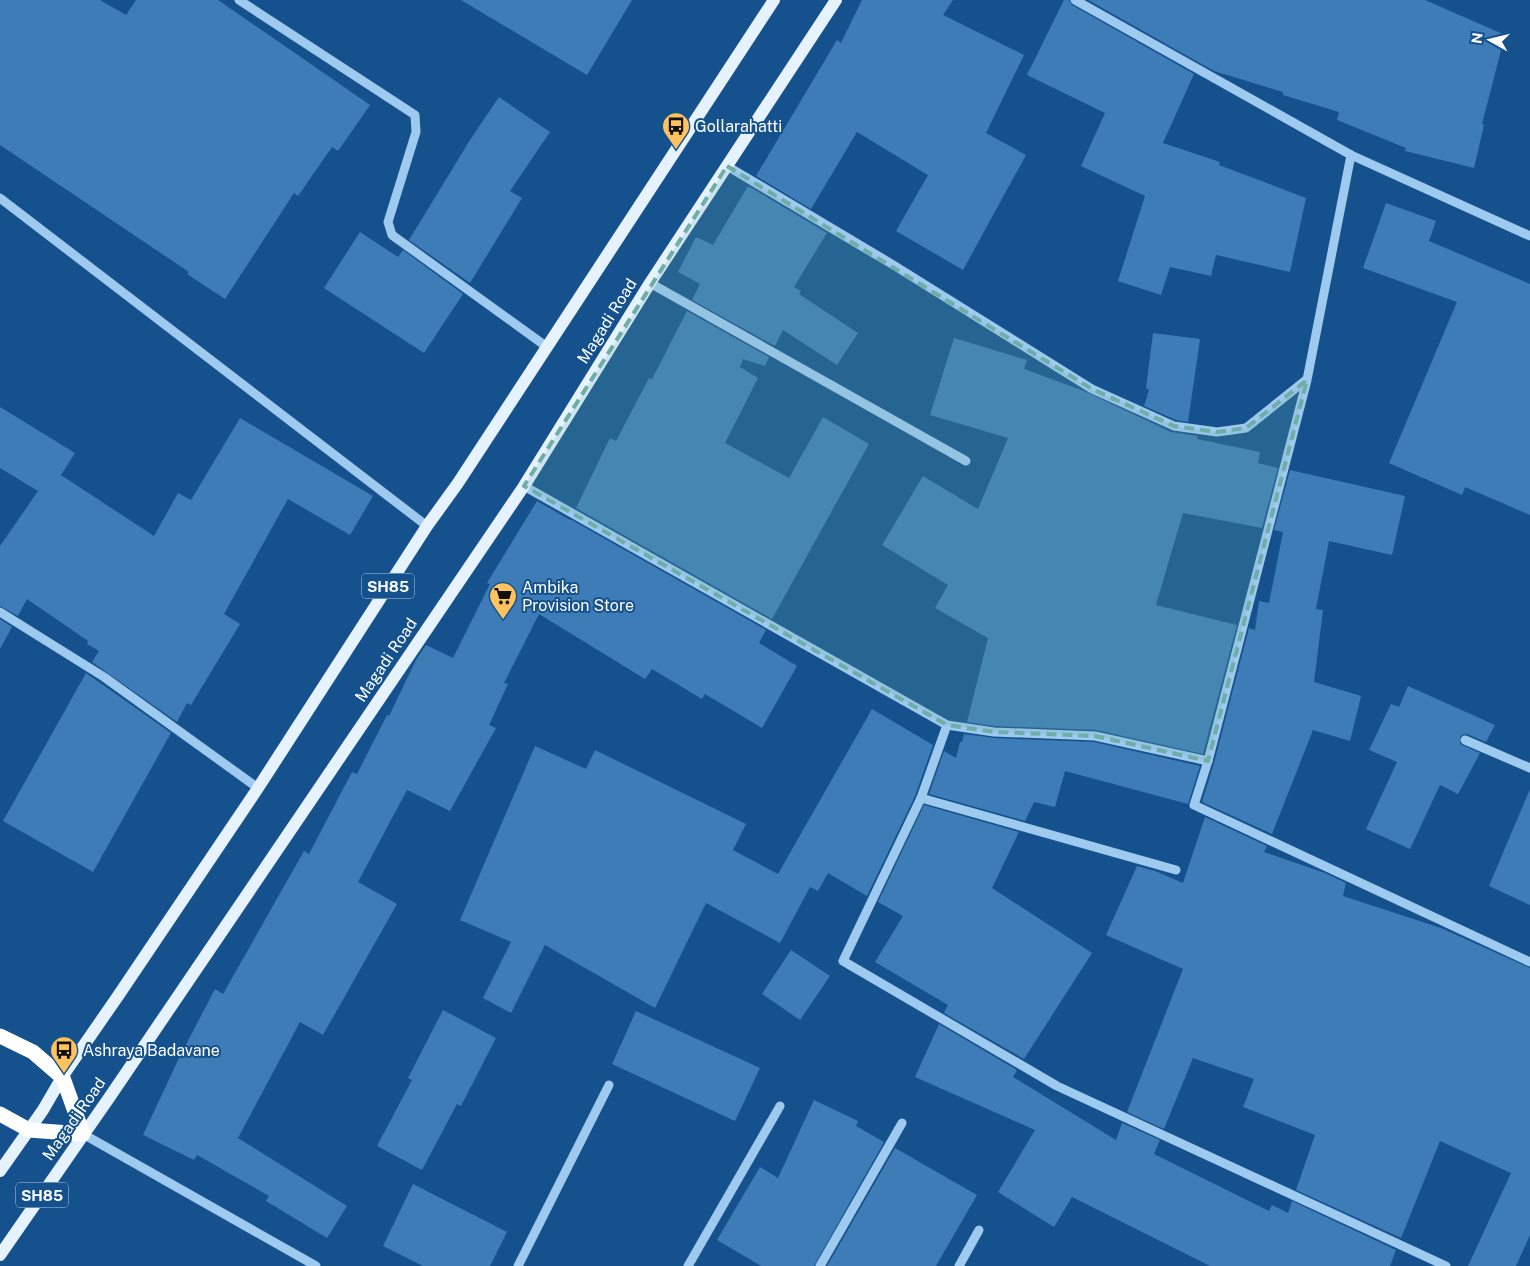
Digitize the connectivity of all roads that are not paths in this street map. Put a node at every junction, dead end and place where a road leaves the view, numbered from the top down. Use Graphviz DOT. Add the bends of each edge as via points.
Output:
graph roads {
  1 [pos="240,0"];
  2 [pos="774,0"];
  3 [pos="836,0"];
  4 [pos="1075,0"];
  5 [pos="1351,156"];
  6 [pos="727,166"];
  7 [pos="0,198"];
  8 [pos="1530,236"];
  9 [pos="650,283"];
  10 [pos="548,347"];
  11 [pos="1307,380"];
  12 [pos="966,461"];
  13 [pos="524,486"];
  14 [pos="427,526"];
  15 [pos="0,612"];
  16 [pos="947,725"];
  17 [pos="1465,740"];
  18 [pos="1208,761"];
  19 [pos="1530,768"];
  20 [pos="258,788"];
  21 [pos="921,798"];
  22 [pos="1176,870"];
  23 [pos="1530,962"];
  24 [pos="0,1036"];
  25 [pos="63,1078"];
  26 [pos="609,1085"];
  27 [pos="780,1106"];
  28 [pos="0,1114"];
  29 [pos="902,1123"];
  30 [pos="30,1130"];
  31 [pos="83,1134"];
  32 [pos="0,1171"];
  33 [pos="979,1230"];
  34 [pos="0,1255"];
  35 [pos="316,1266"];
  36 [pos="518,1266"];
  37 [pos="688,1266"];
  38 [pos="820,1266"];
  39 [pos="959,1266"];
  40 [pos="1446,1266"];
  1 -- 10 [label="street" via="415,114 416,132 388,222 392,235"];
  2 -- 10 [label="main road, Magadi Road / SH85"];
  3 -- 6 [label="main road, Magadi Road / SH85"];
  4 -- 5 [label="street"];
  5 -- 8 [label="street"];
  5 -- 11 [label="street"];
  6 -- 9 [label="main road, Magadi Road / SH85"];
  6 -- 11 [label="street" via="1092,389 1174,426 1217,432 1246,428"];
  7 -- 14 [label="street"];
  9 -- 12 [label="street"];
  9 -- 13 [label="main road, Magadi Road / SH85"];
  10 -- 14 [label="main road, Magadi Road / SH85"];
  11 -- 18 [label="street"];
  13 -- 16 [label="street"];
  13 -- 31 [label="main road, Magadi Road / SH85"];
  14 -- 20 [label="main road, Magadi Road / SH85"];
  15 -- 20 [label="street" via="104,677"];
  16 -- 18 [label="street" via="994,732 1095,736"];
  16 -- 21 [label="street"];
  17 -- 19 [label="street"];
  18 -- 23 [label="street" via="1194,805"];
  20 -- 25 [label="main road, Magadi Road / SH85"];
  21 -- 22 [label="street"];
  21 -- 40 [label="street" via="843,961 1057,1086"];
  24 -- 25 [label="highway" via="33,1052"];
  25 -- 30 [label="main road, Magadi Road / SH85"];
  25 -- 31 [label="highway"];
  26 -- 36 [label="street"];
  27 -- 37 [label="street"];
  28 -- 30 [label="highway"];
  29 -- 38 [label="street"];
  30 -- 31 [label="highway"];
  30 -- 32 [label="main road, Magadi Road / SH85"];
  31 -- 34 [label="main road, Magadi Road / SH85"];
  31 -- 35 [label="street"];
  33 -- 39 [label="street"];
}
